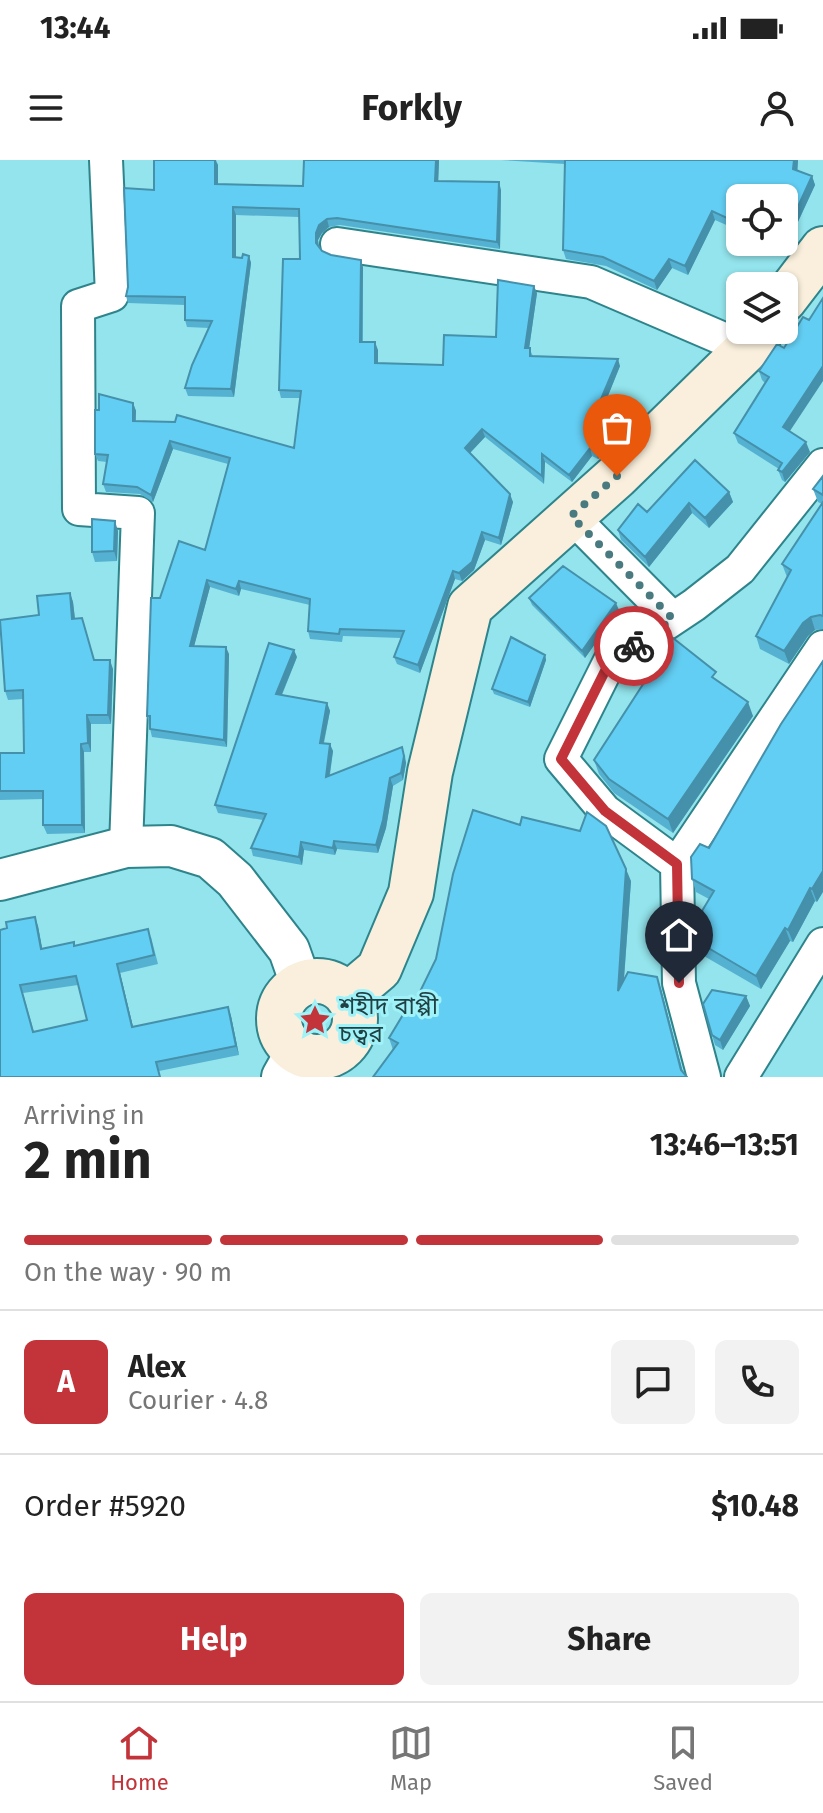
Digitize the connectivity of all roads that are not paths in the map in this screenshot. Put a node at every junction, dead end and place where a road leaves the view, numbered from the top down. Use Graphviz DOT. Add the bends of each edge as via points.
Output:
graph roads {
  1 [pos="106,160"];
  2 [pos="337,244"];
  3 [pos="823,249"];
  4 [pos="798,282"];
  5 [pos="726,329"];
  6 [pos="749,344"];
  7 [pos="823,465"];
  8 [pos="571,516"];
  9 [pos="673,619"];
  10 [pos="823,647"];
  11 [pos="126,847"];
  12 [pos="677,864"];
  13 [pos="0,880"];
  14 [pos="823,944"];
  15 [pos="301,984"];
  16 [pos="347,996"];
  17 [pos="289,1064"];
  18 [pos="704,1077"];
  19 [pos="741,1077"];
  1 -- 11 [label="street" via="112,295 78,306 79,509 138,513"];
  2 -- 5 [label="street" via="591,282"];
  3 -- 4 [label="main road"];
  6 -- 8 [label="main road"];
  7 -- 9 [label="street" via="740,569"];
  8 -- 9 [label="street"];
  8 -- 16 [label="main road" via="470,607 430,772 411,893 379,969"];
  9 -- 12 [label="street" via="610,661 561,759 605,811"];
  10 -- 12 [label="street"];
  11 -- 13 [label="street"];
  11 -- 15 [label="street" via="171,846 210,858 235,880 289,950"];
  12 -- 18 [label="street" via="679,983"];
  14 -- 19 [label="street"];
  15 -- 16 [label="main road" via="326,982"];
  15 -- 17 [label="main road" via="284,999 278,1022"];
  16 -- 17 [label="main road" via="355,1021 345,1045 334,1054"];
}
